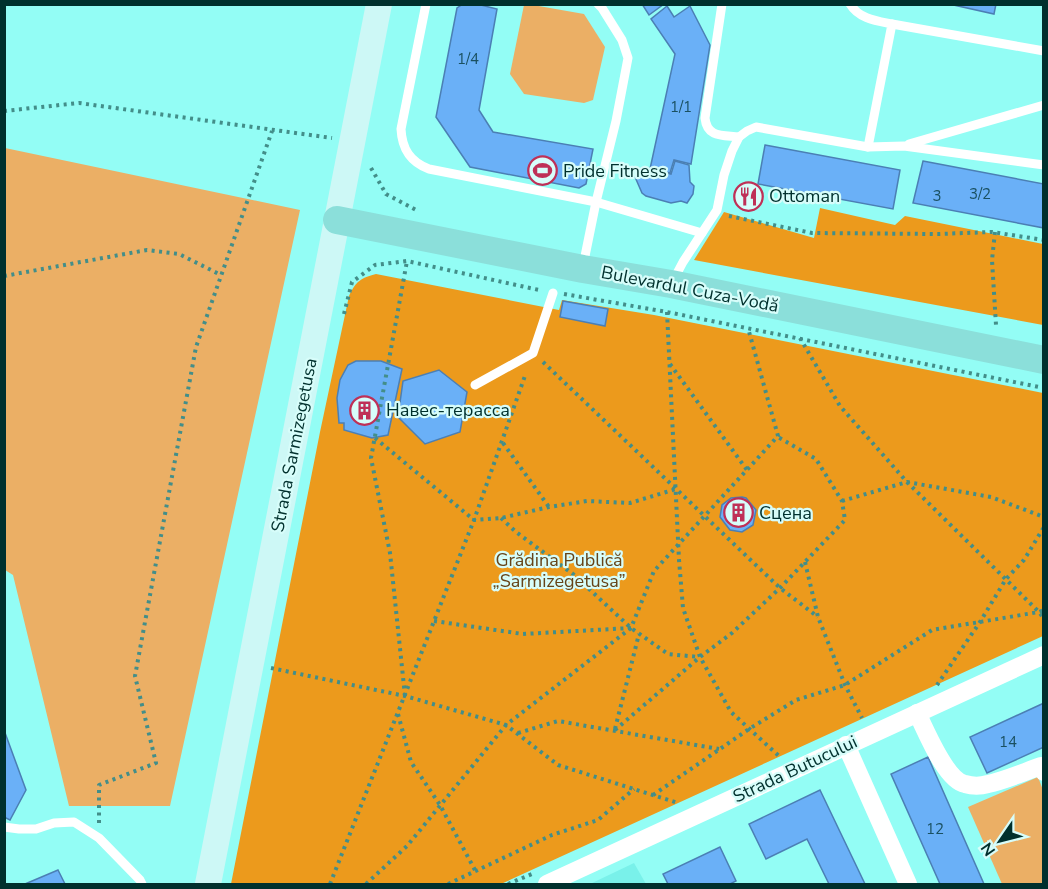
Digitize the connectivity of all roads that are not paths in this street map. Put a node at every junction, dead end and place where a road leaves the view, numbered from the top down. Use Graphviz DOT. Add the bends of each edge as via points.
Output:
graph roads {
  1 [pos="379,4"];
  2 [pos="426,4"];
  3 [pos="598,4"];
  4 [pos="722,4"];
  5 [pos="850,4"];
  6 [pos="892,24"];
  7 [pos="1044,51"];
  8 [pos="1044,105"];
  9 [pos="739,137"];
  10 [pos="904,146"];
  11 [pos="868,147"];
  12 [pos="1044,165"];
  13 [pos="596,202"];
  14 [pos="337,220"];
  15 [pos="702,233"];
  16 [pos="583,269"];
  17 [pos="671,284"];
  18 [pos="553,293"];
  19 [pos="1044,360"];
  20 [pos="475,385"];
  21 [pos="1044,654"];
  22 [pos="917,713"];
  23 [pos="846,746"];
  24 [pos="1043,767"];
  25 [pos="4,827"];
  26 [pos="142,885"];
  27 [pos="208,885"];
  28 [pos="547,885"];
  29 [pos="908,885"];
  1 -- 14 [label="main road, Strada Sarmizegetusa"];
  2 -- 13 [label="lane" via="401,129 411,159 429,170"];
  3 -- 13 [label="lane" via="622,40 628,58"];
  4 -- 9 [label="lane" via="706,126 715,134"];
  5 -- 6 [label="lane" via="866,18"];
  6 -- 7 [label="lane"];
  6 -- 11 [label="lane"];
  8 -- 10 [label="lane"];
  9 -- 11 [label="lane" via="756,127"];
  9 -- 15 [label="lane" via="717,210"];
  10 -- 11 [label="lane"];
  10 -- 12 [label="lane"];
  13 -- 15 [label="lane"];
  13 -- 16 [label="lane"];
  14 -- 16 [label="main road, Bulevardul Cuza-Vodă"];
  14 -- 27 [label="main road, Strada Sarmizegetusa"];
  15 -- 17 [label="lane"];
  16 -- 17 [label="main road, Bulevardul Cuza-Vodă"];
  17 -- 19 [label="main road, Bulevardul Cuza-Vodă"];
  18 -- 20 [label="lane" via="533,353"];
  21 -- 22 [label="street, Strada Butucului"];
  22 -- 23 [label="street, Strada Butucului"];
  22 -- 24 [label="street" via="942,763 963,784 989,784"];
  23 -- 28 [label="street, Strada Butucului"];
  23 -- 29 [label="street"];
  25 -- 26 [label="lane" via="36,829 74,822 99,838"];
}
